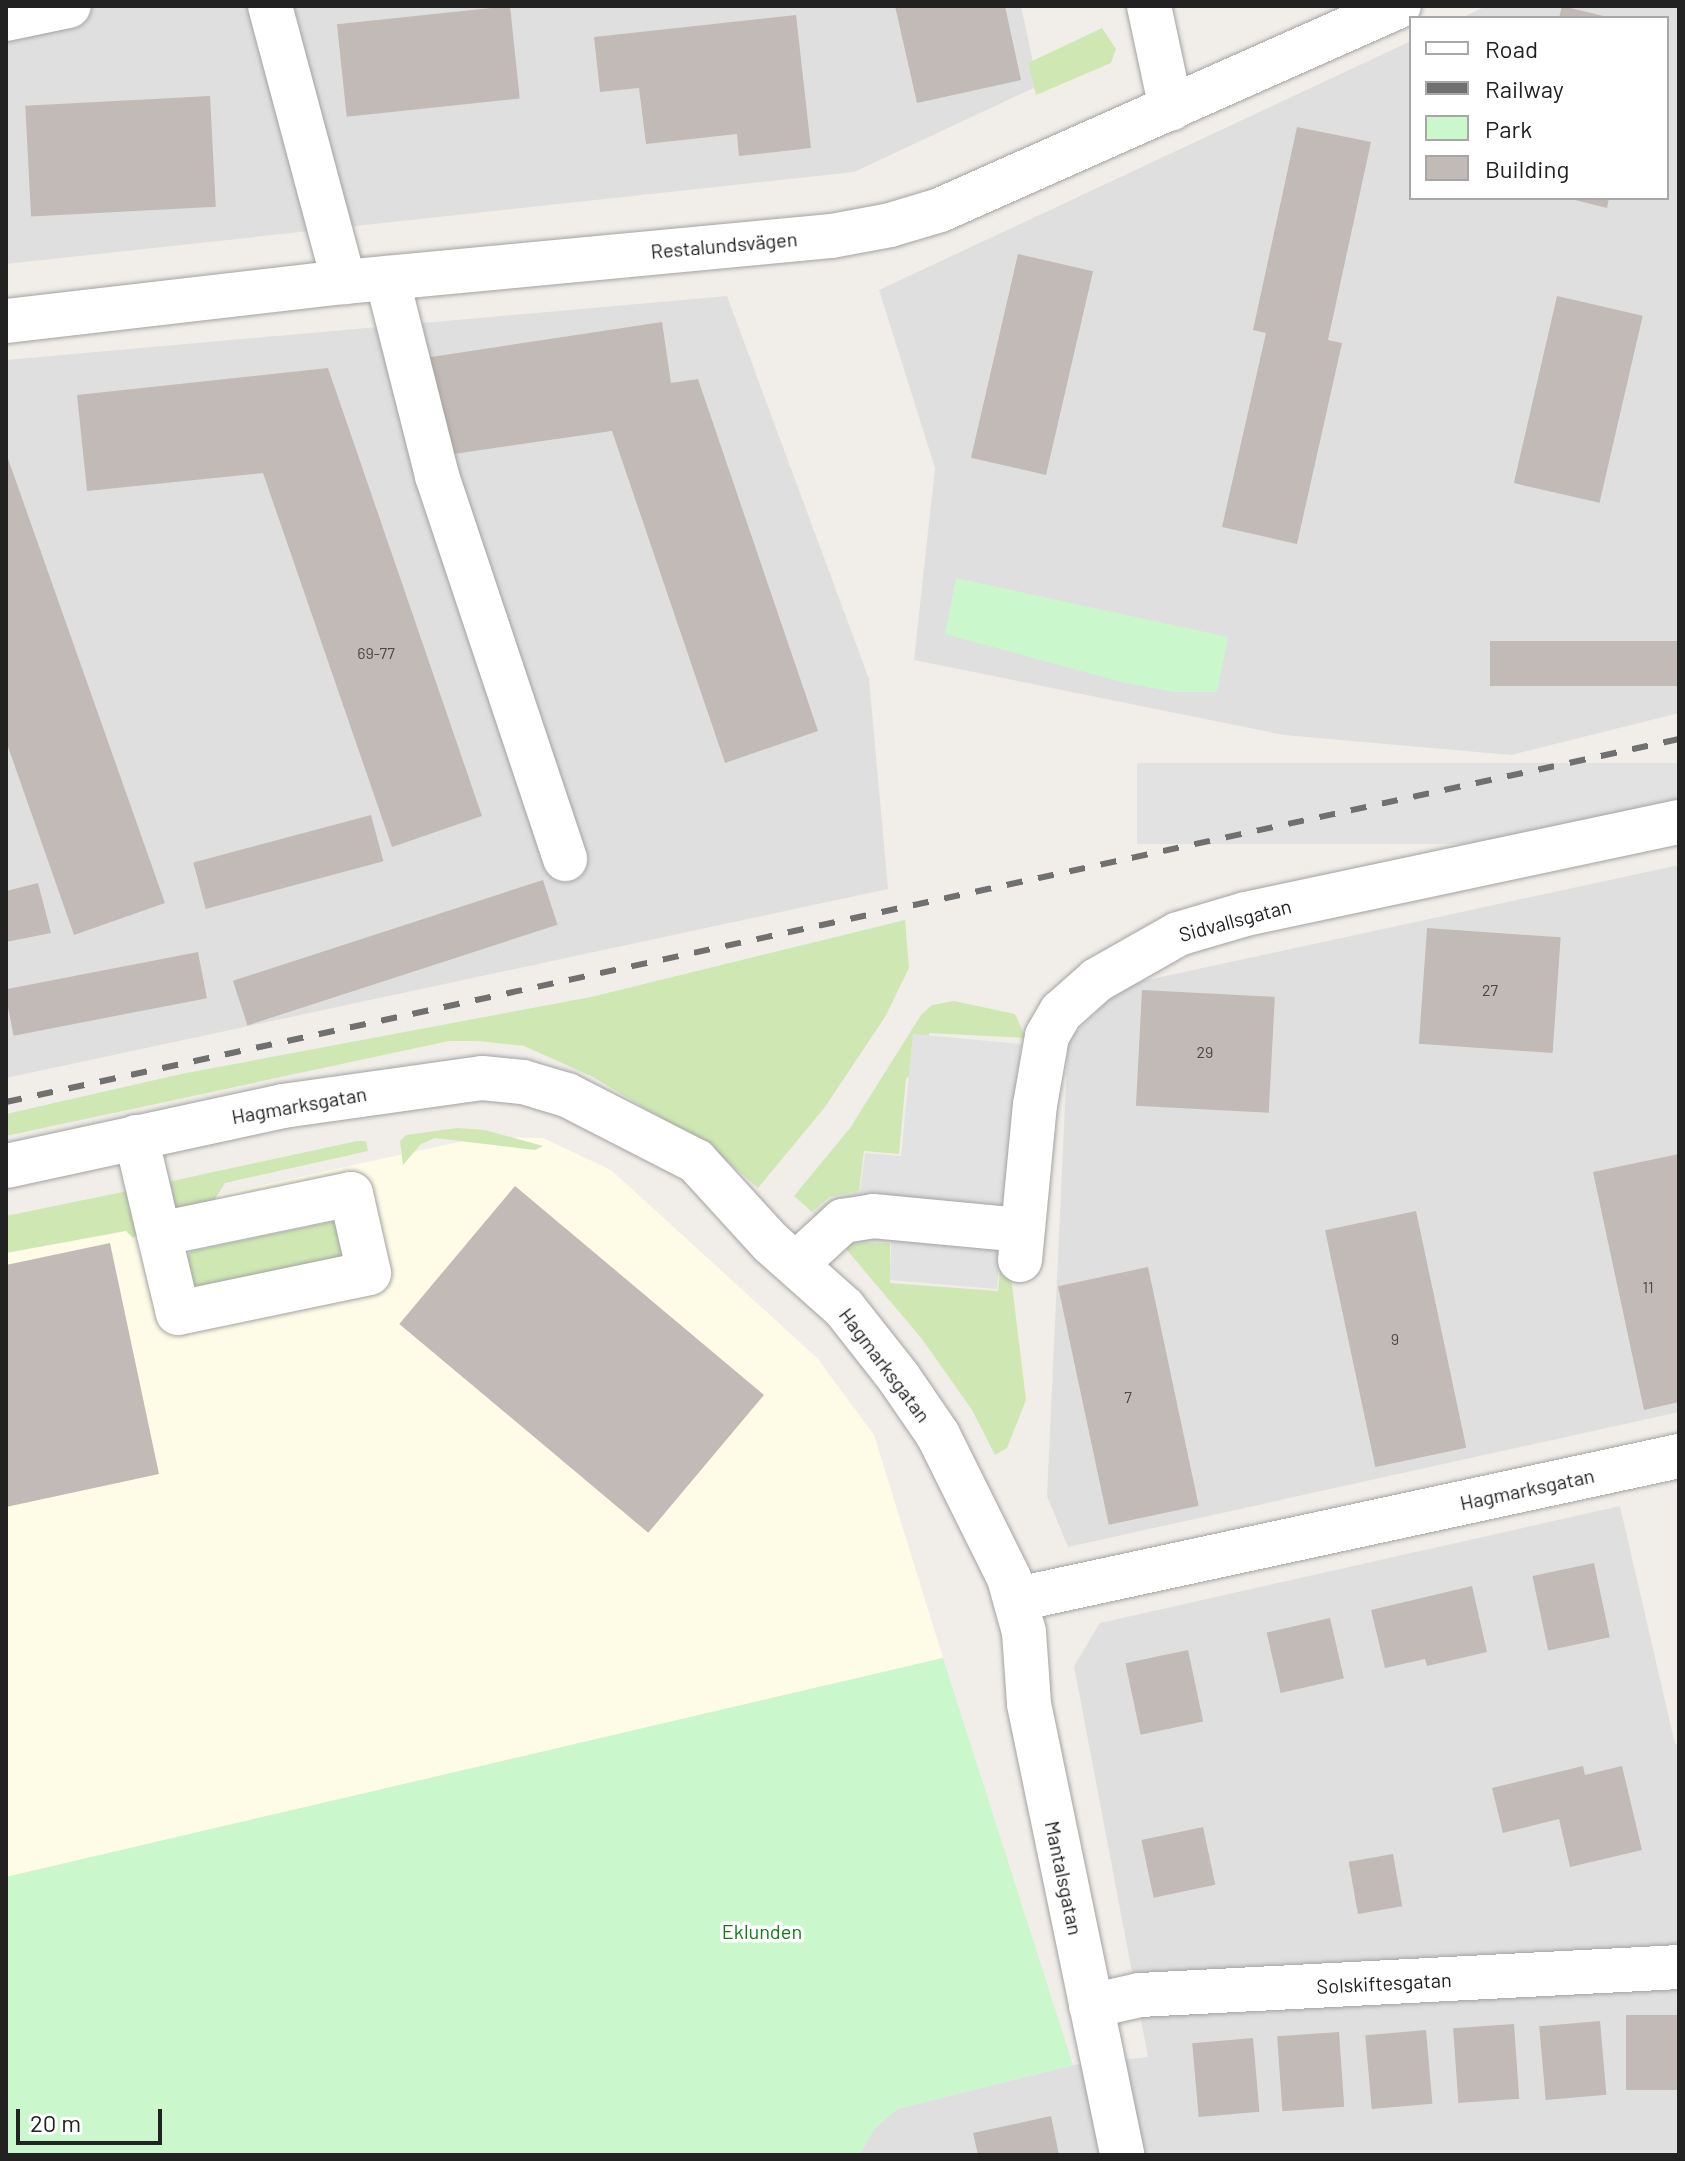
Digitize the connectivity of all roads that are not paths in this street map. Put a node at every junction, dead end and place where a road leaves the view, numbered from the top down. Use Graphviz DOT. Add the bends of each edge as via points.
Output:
graph roads {
  1 [pos="69,6"];
  2 [pos="270,6"];
  3 [pos="1149,6"];
  4 [pos="1399,6"];
  5 [pos="6,19"];
  6 [pos="1171,109"];
  7 [pos="387,278"];
  8 [pos="344,282"];
  9 [pos="6,321"];
  10 [pos="1679,822"];
  11 [pos="565,859"];
  12 [pos="136,1137"];
  13 [pos="6,1166"];
  14 [pos="159,1234"];
  15 [pos="796,1264"];
  16 [pos="1679,1456"];
  17 [pos="1018,1599"];
  18 [pos="1679,1967"];
  19 [pos="1091,2006"];
  20 [pos="1122,2155"];
  1 -- 5 [label="street"];
  2 -- 8 [label="street"];
  3 -- 6 [label="street"];
  4 -- 6 [label="street, Restalundsvägen"];
  6 -- 7 [label="street, Restalundsvägen" via="940,210 890,225 832,236"];
  7 -- 8 [label="street, Restalundsvägen"];
  7 -- 11 [label="street" via="437,476"];
  8 -- 9 [label="street, Restalundsvägen"];
  10 -- 15 [label="street, Sidvallsgatan" via="1246,914 1139,952 1076,996 1047,1036 1021,1245 873,1216 843,1221"];
  12 -- 13 [label="street, Hagmarksgatan"];
  12 -- 14 [label="street"];
  12 -- 15 [label="street, Hagmarksgatan" via="427,1082 523,1082 567,1095 696,1161"];
  14 -- 14 [label="street" via="178,1313 369,1273 351,1194"];
  15 -- 17 [label="street, Hagmarksgatan" via="844,1308 938,1435"];
  16 -- 17 [label="street, Hagmarksgatan"];
  17 -- 19 [label="street, Mantalsgatan" via="1029,1704"];
  18 -- 19 [label="street, Solskiftesgatan" via="1140,1995"];
  19 -- 20 [label="street, Mantalsgatan"];
}
